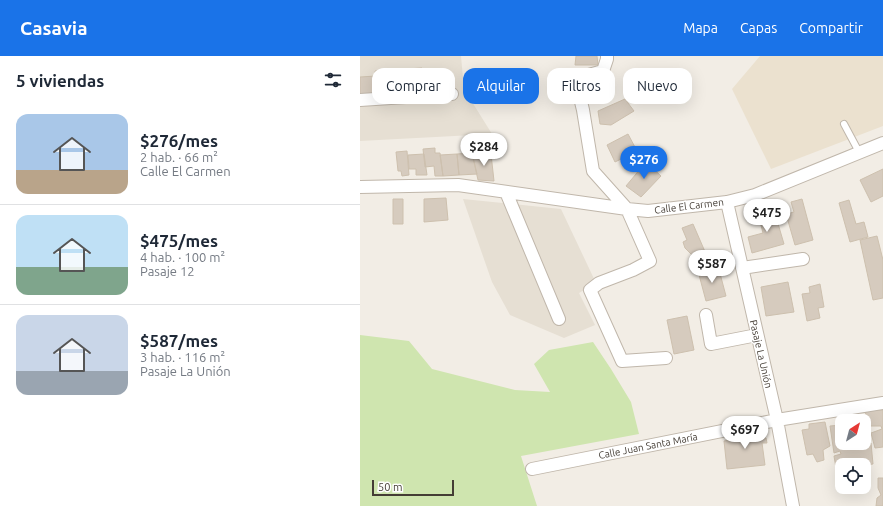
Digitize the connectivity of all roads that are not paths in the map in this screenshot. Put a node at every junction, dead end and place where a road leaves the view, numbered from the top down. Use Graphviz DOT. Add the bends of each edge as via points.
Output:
graph roads {
  1 [pos="607,56"];
  2 [pos="372,99"];
  3 [pos="360,100"];
  4 [pos="844,124"];
  5 [pos="883,143"];
  6 [pos="859,152"];
  7 [pos="360,187"];
  8 [pos="506,192"];
  9 [pos="727,202"];
  10 [pos="627,210"];
  11 [pos="803,259"];
  12 [pos="742,268"];
  13 [pos="706,315"];
  14 [pos="559,319"];
  15 [pos="757,335"];
  16 [pos="666,358"];
  17 [pos="883,403"];
  18 [pos="777,420"];
  19 [pos="532,469"];
  20 [pos="793,506"];
  1 -- 10 [label="street" via="603,71 581,77 577,85 593,171"];
  2 -- 3 [label="street"];
  4 -- 6 [label="lane"];
  5 -- 6 [label="street, Calle El Carmen"];
  6 -- 9 [label="street, Calle El Carmen" via="755,195"];
  7 -- 8 [label="street, Calle El Carmen" via="458,185"];
  8 -- 10 [label="street, Calle El Carmen"];
  8 -- 14 [label="street"];
  9 -- 10 [label="street, Calle El Carmen" via="648,211"];
  9 -- 12 [label="street, Pasaje La Unión"];
  10 -- 16 [label="street" via="650,261 590,290 622,361"];
  11 -- 12 [label="street"];
  12 -- 15 [label="street, Pasaje La Unión"];
  13 -- 15 [label="street" via="711,344"];
  15 -- 18 [label="street, Pasaje La Unión"];
  17 -- 18 [label="street, Calle Juan Santa María"];
  18 -- 19 [label="street, Calle Juan Santa María"];
  18 -- 20 [label="street, Pasaje La Unión"];
}
